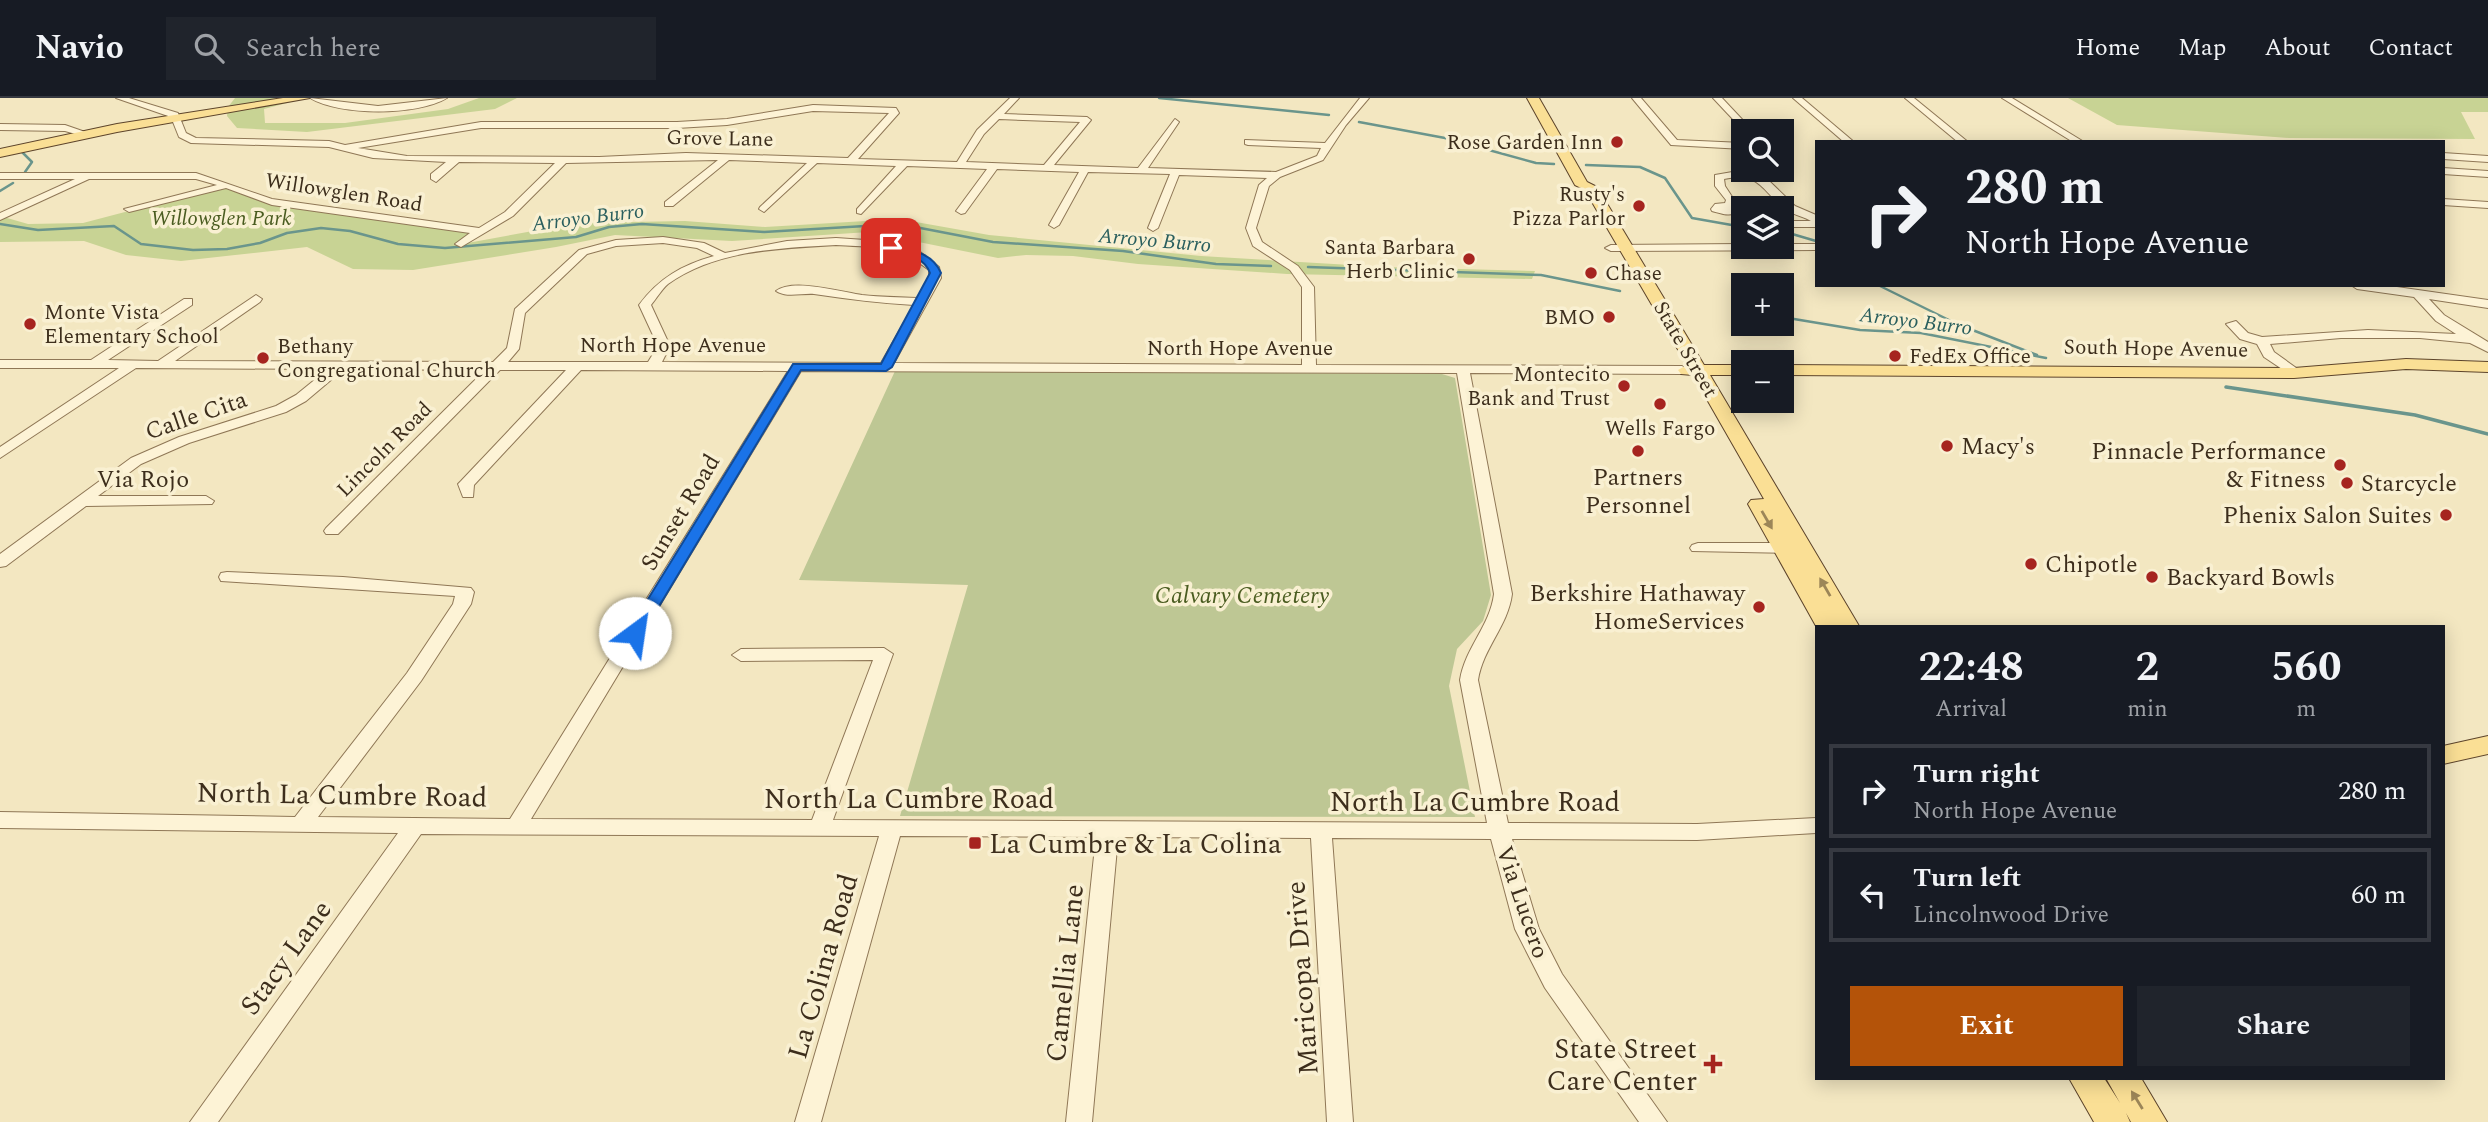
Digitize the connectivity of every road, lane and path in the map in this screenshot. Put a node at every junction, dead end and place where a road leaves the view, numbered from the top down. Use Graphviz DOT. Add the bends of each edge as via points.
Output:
graph roads {
  1 [pos="120,98"];
  2 [pos="304,98"];
  3 [pos="314,98"];
  4 [pos="443,98"];
  5 [pos="1015,98"];
  6 [pos="1365,98"];
  7 [pos="1533,98"];
  8 [pos="1636,98"];
  9 [pos="1717,98"];
  10 [pos="1797,98"];
  11 [pos="1909,98"];
  12 [pos="2006,98"];
  13 [pos="997,116"];
  14 [pos="178,118"];
  15 [pos="1737,119"];
  16 [pos="1175,122"];
  17 [pos="0,127"];
  18 [pos="86,134"];
  19 [pos="1848,140"];
  20 [pos="1962,140"];
  21 [pos="2078,140"];
  22 [pos="1248,142"];
  23 [pos="1329,146"];
  24 [pos="1731,146"];
  25 [pos="349,147"];
  26 [pos="0,153"];
  27 [pos="2445,156"];
  28 [pos="727,157"];
  29 [pos="457,159"];
  30 [pos="2488,159"];
  31 [pos="563,160"];
  32 [pos="815,160"];
  33 [pos="851,161"];
  34 [pos="904,163"];
  35 [pos="960,164"];
  36 [pos="995,165"];
  37 [pos="1047,167"];
  38 [pos="1086,167"];
  39 [pos="1142,169"];
  40 [pos="1176,170"];
  41 [pos="2445,172"];
  42 [pos="2488,174"];
  43 [pos="92,175"];
  44 [pos="1277,175"];
  45 [pos="0,176"];
  46 [pos="436,179"];
  47 [pos="228,185"];
  48 [pos="2445,202"];
  49 [pos="668,204"];
  50 [pos="2488,205"];
  51 [pos="1730,206"];
  52 [pos="129,209"];
  53 [pos="764,209"];
  54 [pos="861,211"];
  55 [pos="961,211"];
  56 [pos="0,217"];
  57 [pos="1815,221"];
  58 [pos="1815,222"];
  59 [pos="1794,223"];
  60 [pos="1054,225"];
  61 [pos="1153,228"];
  62 [pos="477,231"];
  63 [pos="461,244"];
  64 [pos="1815,247"];
  65 [pos="1619,248"];
  66 [pos="721,256"];
  67 [pos="2368,287"];
  68 [pos="782,291"];
  69 [pos="2419,296"];
  70 [pos="256,299"];
  71 [pos="188,302"];
  72 [pos="921,302"];
  73 [pos="2488,304"];
  74 [pos="2232,324"];
  75 [pos="2473,339"];
  76 [pos="2262,341"];
  77 [pos="2488,348"];
  78 [pos="0,364"];
  79 [pos="94,364"];
  80 [pos="134,364"];
  81 [pos="162,364"];
  82 [pos="341,365"];
  83 [pos="498,365"];
  84 [pos="577,366"];
  85 [pos="653,366"];
  86 [pos="797,367"];
  87 [pos="886,367"];
  88 [pos="2488,367"];
  89 [pos="1309,369"];
  90 [pos="1463,369"];
  91 [pos="1690,370"];
  92 [pos="1731,370"];
  93 [pos="1794,370"];
  94 [pos="2294,373"];
  95 [pos="0,454"];
  96 [pos="468,494"];
  97 [pos="79,501"];
  98 [pos="206,501"];
  99 [pos="332,531"];
  100 [pos="1698,548"];
  101 [pos="1792,548"];
  102 [pos="0,562"];
  103 [pos="227,577"];
  104 [pos="1828,625"];
  105 [pos="1847,625"];
  106 [pos="741,655"];
  107 [pos="2488,745"];
  108 [pos="2445,755"];
  109 [pos="0,820"];
  110 [pos="300,825"];
  111 [pos="1815,825"];
  112 [pos="415,826"];
  113 [pos="516,827"];
  114 [pos="820,827"];
  115 [pos="892,827"];
  116 [pos="1108,829"];
  117 [pos="1321,830"];
  118 [pos="1499,831"];
  119 [pos="2087,1080"];
  120 [pos="2124,1080"];
  121 [pos="203,1122"];
  122 [pos="808,1122"];
  123 [pos="1079,1122"];
  124 [pos="1340,1122"];
  125 [pos="1654,1122"];
  126 [pos="2113,1122"];
  127 [pos="2150,1122"];
  1 -- 14 [label="street"];
  2 -- 14 [label="main road"];
  3 -- 4 [label="street" via="370,110"];
  5 -- 13 [label="street"];
  6 -- 23 [label="street"];
  7 -- 65 [label="main road, State Street" via="1582,185 1577,187"];
  8 -- 24 [label="street" via="1671,142"];
  9 -- 15 [label="street"];
  10 -- 19 [label="street"];
  11 -- 20 [label="street"];
  12 -- 21 [label="street"];
  13 -- 35 [label="street" via="980,132"];
  13 -- 37 [label="street" via="1087,120"];
  14 -- 18 [label="main road"];
  14 -- 25 [label="street, Grove Lane" via="182,135 194,141"];
  16 -- 39 [label="street"];
  17 -- 18 [label="street" via="70,129"];
  18 -- 26 [label="main road"];
  22 -- 23 [label="street"];
  23 -- 44 [label="street" via="1313,162"];
  25 -- 29 [label="street, Grove Lane" via="382,157"];
  25 -- 33 [label="street" via="468,126 677,125 813,108 896,111"];
  27 -- 30 [label="street"];
  28 -- 31 [label="street, Grove Lane"];
  28 -- 32 [label="street, Grove Lane"];
  28 -- 49 [label="street"];
  29 -- 31 [label="street, Grove Lane"];
  29 -- 46 [label="street" via="436,174"];
  31 -- 62 [label="street" via="509,214"];
  32 -- 33 [label="street, Grove Lane"];
  32 -- 53 [label="street"];
  33 -- 34 [label="street, Grove Lane"];
  34 -- 35 [label="street, Grove Lane"];
  34 -- 54 [label="street"];
  35 -- 36 [label="street, Grove Lane"];
  36 -- 37 [label="street, Grove Lane"];
  36 -- 55 [label="street"];
  37 -- 38 [label="street, Grove Lane"];
  38 -- 39 [label="street, Grove Lane"];
  38 -- 60 [label="street"];
  39 -- 40 [label="street, Grove Lane"];
  40 -- 44 [label="street, Grove Lane"];
  40 -- 61 [label="street"];
  41 -- 42 [label="street"];
  43 -- 45 [label="street, Willowglen Road"];
  43 -- 47 [label="street, Willowglen Road" via="196,176"];
  43 -- 56 [label="street"];
  44 -- 89 [label="street" via="1262,189 1251,234 1261,248 1302,274 1308,286"];
  47 -- 52 [label="street"];
  47 -- 62 [label="street, Willowglen Road" via="244,195 272,202"];
  48 -- 50 [label="street"];
  51 -- 57 [label="street" via="1719,177 1754,176 1766,180 1793,209"];
  58 -- 59 [label="street"];
  62 -- 63 [label="street"];
  64 -- 65 [label="street"];
  65 -- 91 [label="main road, State Street"];
  66 -- 72 [label="street" via="801,243 852,243 906,251 922,256 935,269 935,278"];
  66 -- 83 [label="street, Lincoln Road" via="700,244 663,240 616,243 583,252 526,303 517,318 516,343"];
  66 -- 85 [label="street" via="668,278 648,298 646,313 664,346"];
  67 -- 69 [label="street"];
  68 -- 72 [label="street"];
  69 -- 73 [label="street"];
  69 -- 75 [label="street" via="2440,318"];
  70 -- 81 [label="street"];
  71 -- 79 [label="street"];
  72 -- 87 [label="street"];
  74 -- 76 [label="street" via="2244,336"];
  75 -- 76 [label="street" via="2357,333"];
  75 -- 77 [label="street"];
  76 -- 94 [label="street" via="2269,354"];
  78 -- 79 [label="street, North Hope Avenue"];
  79 -- 80 [label="street, North Hope Avenue"];
  80 -- 81 [label="street, North Hope Avenue"];
  80 -- 95 [label="street"];
  81 -- 82 [label="street, North Hope Avenue"];
  82 -- 83 [label="street, North Hope Avenue"];
  82 -- 97 [label="street, Calle Cita" via="291,404 148,454"];
  83 -- 84 [label="street, North Hope Avenue"];
  83 -- 99 [label="street, Lincoln Road"];
  84 -- 85 [label="street, North Hope Avenue"];
  84 -- 96 [label="street" via="466,484"];
  85 -- 86 [label="street, North Hope Avenue"];
  86 -- 87 [label="street, North Hope Avenue"];
  86 -- 113 [label="street, Sunset Road"];
  87 -- 89 [label="street, North Hope Avenue"];
  88 -- 94 [label="main road, South Hope Avenue" via="2406,364"];
  89 -- 90 [label="street, North Hope Avenue"];
  90 -- 91 [label="street, North Hope Avenue"];
  90 -- 118 [label="street, Via Lucero" via="1503,594 1503,609 1479,646 1469,680"];
  91 -- 92 [label="main road"];
  91 -- 101 [label="main road, State Street"];
  93 -- 94 [label="main road, South Hope Avenue"];
  97 -- 98 [label="street, Via Rojo"];
  97 -- 102 [label="street, Calle Cita"];
  100 -- 101 [label="street"];
  101 -- 104 [label="main road, State Street"];
  105 -- 101 [label="main road, State Street, one-way"];
  103 -- 110 [label="street" via="465,592 462,604 414,677"];
  106 -- 114 [label="street" via="884,654"];
  107 -- 108 [label="main road"];
  109 -- 110 [label="street, North La Cumbre Road"];
  110 -- 112 [label="street, North La Cumbre Road"];
  111 -- 118 [label="street, North La Cumbre Road" via="1697,832"];
  112 -- 113 [label="street, North La Cumbre Road"];
  112 -- 121 [label="street, Stacy Lane"];
  113 -- 114 [label="street, North La Cumbre Road"];
  114 -- 115 [label="street, North La Cumbre Road"];
  115 -- 116 [label="street, North La Cumbre Road"];
  115 -- 122 [label="street, La Colina Road"];
  116 -- 117 [label="street, North La Cumbre Road"];
  116 -- 123 [label="street, Camellia Lane"];
  117 -- 118 [label="street, North La Cumbre Road"];
  117 -- 124 [label="street, Maricopa Drive"];
  118 -- 125 [label="street, Via Lucero" via="1538,954"];
  119 -- 126 [label="main road"];
  127 -- 120 [label="main road, one-way"];
}
